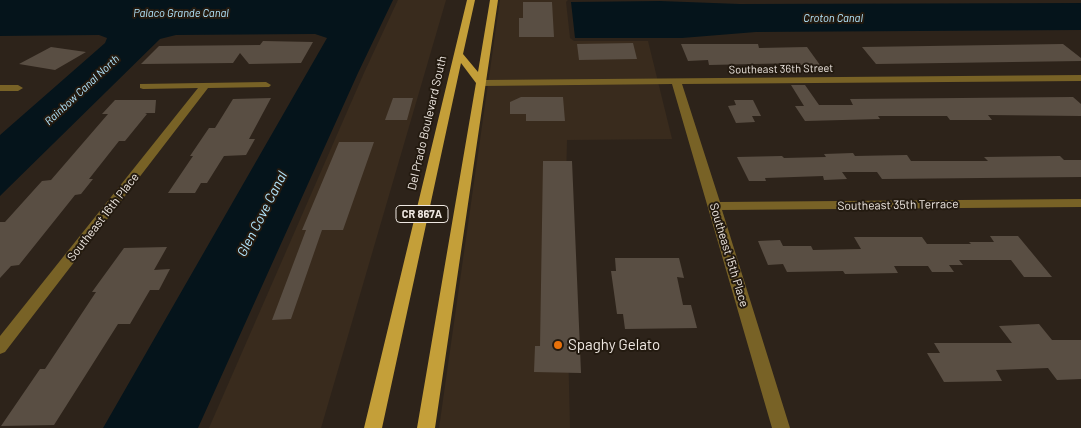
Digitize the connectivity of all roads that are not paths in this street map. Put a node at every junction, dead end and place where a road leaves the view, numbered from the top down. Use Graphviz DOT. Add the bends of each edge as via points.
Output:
graph roads {
  1 [pos="471,0"];
  2 [pos="494,0"];
  3 [pos="458,53"];
  4 [pos="1081,78"];
  5 [pos="676,82"];
  6 [pos="481,83"];
  7 [pos="143,86"];
  8 [pos="205,86"];
  9 [pos="266,86"];
  10 [pos="0,88"];
  11 [pos="18,88"];
  12 [pos="1081,203"];
  13 [pos="715,206"];
  14 [pos="0,347"];
  15 [pos="373,428"];
  16 [pos="426,428"];
  17 [pos="781,428"];
  1 -- 3 [label="main road, Del Prado Boulevard South / CR 867A"];
  2 -- 6 [label="main road, CR 867A"];
  3 -- 6 [label="main road"];
  3 -- 15 [label="main road, Del Prado Boulevard South / CR 867A"];
  4 -- 5 [label="street, Southeast 36th Street"];
  5 -- 6 [label="street, Southeast 36th Street"];
  5 -- 13 [label="street, Southeast 15th Place"];
  6 -- 16 [label="main road, CR 867A"];
  7 -- 8 [label="street"];
  8 -- 9 [label="street"];
  8 -- 14 [label="street, Southeast 16th Place"];
  10 -- 11 [label="street"];
  12 -- 13 [label="street, Southeast 35th Terrace"];
  13 -- 17 [label="street, Southeast 15th Place"];
}
